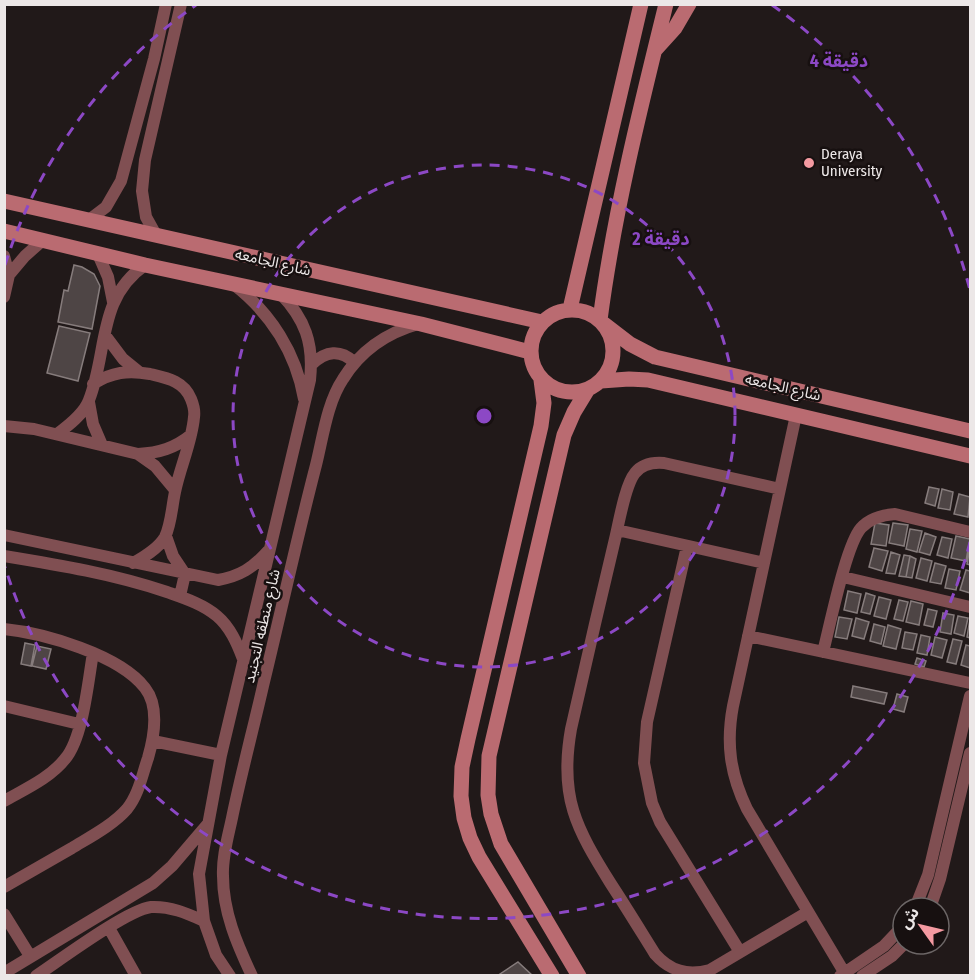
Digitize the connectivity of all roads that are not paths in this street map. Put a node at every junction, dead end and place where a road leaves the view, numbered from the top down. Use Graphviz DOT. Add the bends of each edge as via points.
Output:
graph roads {
  1 [pos="166,4"];
  2 [pos="181,4"];
  3 [pos="641,4"];
  4 [pos="666,4"];
  5 [pos="689,4"];
  6 [pos="654,51"];
  7 [pos="4,201"];
  8 [pos="89,220"];
  9 [pos="4,231"];
  10 [pos="156,235"];
  11 [pos="43,240"];
  12 [pos="98,254"];
  13 [pos="4,256"];
  14 [pos="145,265"];
  15 [pos="9,275"];
  16 [pos="230,282"];
  17 [pos="279,292"];
  18 [pos="4,297"];
  19 [pos="113,302"];
  20 [pos="570,309"];
  21 [pos="542,322"];
  22 [pos="602,322"];
  23 [pos="421,324"];
  24 [pos="105,335"];
  25 [pos="530,352"];
  26 [pos="354,362"];
  27 [pos="312,364"];
  28 [pos="139,372"];
  29 [pos="542,380"];
  30 [pos="93,384"];
  31 [pos="594,385"];
  32 [pos="88,402"];
  33 [pos="305,403"];
  34 [pos="796,415"];
  35 [pos="7,424"];
  36 [pos="970,431"];
  37 [pos="57,434"];
  38 [pos="191,435"];
  39 [pos="102,445"];
  40 [pos="138,454"];
  41 [pos="970,456"];
  42 [pos="780,489"];
  43 [pos="175,490"];
  44 [pos="617,530"];
  45 [pos="970,532"];
  46 [pos="4,535"];
  47 [pos="166,536"];
  48 [pos="687,546"];
  49 [pos="270,548"];
  50 [pos="81,551"];
  51 [pos="4,556"];
  52 [pos="133,563"];
  53 [pos="764,563"];
  54 [pos="76,568"];
  55 [pos="185,574"];
  56 [pos="843,577"];
  57 [pos="180,596"];
  58 [pos="970,607"];
  59 [pos="498,610"];
  60 [pos="521,615"];
  61 [pos="4,629"];
  62 [pos="748,636"];
  63 [pos="823,652"];
  64 [pos="93,653"];
  65 [pos="243,659"];
  66 [pos="970,683"];
  67 [pos="970,696"];
  68 [pos="4,706"];
  69 [pos="79,724"];
  70 [pos="153,741"];
  71 [pos="221,755"];
  72 [pos="969,762"];
  73 [pos="214,790"];
  74 [pos="236,795"];
  75 [pos="488,795"];
  76 [pos="461,796"];
  77 [pos="4,801"];
  78 [pos="208,824"];
  79 [pos="4,887"];
  80 [pos="920,896"];
  81 [pos="934,896"];
  82 [pos="118,905"];
  83 [pos="808,912"];
  84 [pos="4,914"];
  85 [pos="543,915"];
  86 [pos="125,917"];
  87 [pos="204,921"];
  88 [pos="109,928"];
  89 [pos="522,928"];
  90 [pos="891,939"];
  91 [pos="740,952"];
  92 [pos="30,956"];
  93 [pos="892,956"];
  94 [pos="4,973"];
  95 [pos="842,974"];
  96 [pos="36,975"];
  97 [pos="136,975"];
  98 [pos="230,975"];
  99 [pos="252,975"];
  100 [pos="552,975"];
  101 [pos="579,975"];
  102 [pos="862,975"];
  1 -- 8 [label="street" via="121,181 106,207"];
  2 -- 10 [label="street" via="145,160 142,191 146,217"];
  3 -- 20 [label="street"];
  4 -- 6 [label="street"];
  5 -- 6 [label="street" via="675,28"];
  6 -- 22 [label="street" via="608,263"];
  7 -- 8 [label="street, شارع الجامعه"];
  8 -- 10 [label="street, شارع الجامعه"];
  9 -- 11 [label="street, شارع الجامعه"];
  10 -- 21 [label="street, شارع الجامعه"];
  11 -- 12 [label="street, شارع الجامعه"];
  11 -- 15 [label="street"];
  12 -- 14 [label="street, شارع الجامعه"];
  12 -- 19 [label="street"];
  13 -- 15 [label="street"];
  14 -- 16 [label="street, شارع الجامعه"];
  14 -- 19 [label="street" via="126,281"];
  15 -- 18 [label="street"];
  16 -- 17 [label="street, شارع الجامعه"];
  16 -- 33 [label="street" via="262,311 280,335 293,361"];
  17 -- 23 [label="street, شارع الجامعه"];
  17 -- 27 [label="street, شارع منطقه التجنيد" via="304,324"];
  19 -- 24 [label="street"];
  20 -- 21 [label="street"];
  20 -- 22 [label="street" via="586,312"];
  21 -- 25 [label="street" via="533,336"];
  22 -- 31 [label="street" via="614,353 612,363"];
  22 -- 36 [label="street, شارع الجامعه" via="655,357"];
  23 -- 25 [label="street, شارع الجامعه"];
  23 -- 26 [label="street, شارع منطقه التجنيد" via="384,337"];
  24 -- 28 [label="street"];
  24 -- 30 [label="street"];
  25 -- 29 [label="street"];
  26 -- 27 [label="street" via="332,352"];
  26 -- 74 [label="street, شارع منطقه التجنيد" via="333,401"];
  27 -- 33 [label="street, شارع منطقه التجنيد"];
  28 -- 30 [label="street" via="115,373"];
  28 -- 38 [label="street" via="167,378 188,392 194,408"];
  29 -- 31 [label="street" via="558,390 578,392"];
  29 -- 59 [label="street" via="544,415"];
  30 -- 32 [label="street"];
  31 -- 34 [label="street, شارع الجامعه" via="648,380"];
  31 -- 60 [label="street" via="574,412 564,435"];
  32 -- 37 [label="street"];
  32 -- 39 [label="street"];
  33 -- 49 [label="street, شارع منطقه التجنيد"];
  34 -- 41 [label="street, شارع الجامعه"];
  34 -- 42 [label="street"];
  35 -- 37 [label="street"];
  37 -- 39 [label="street"];
  38 -- 40 [label="street" via="172,448"];
  38 -- 43 [label="street"];
  39 -- 40 [label="street"];
  40 -- 43 [label="street" via="163,474"];
  42 -- 44 [label="street" via="654,462 644,465 630,480"];
  42 -- 53 [label="street"];
  43 -- 47 [label="street"];
  44 -- 48 [label="street"];
  44 -- 91 [label="street" via="568,746 567,779 573,811 585,841 663,963 673,970 698,973"];
  45 -- 56 [label="street" via="895,514 883,515 863,526 856,535"];
  46 -- 50 [label="street"];
  47 -- 52 [label="street"];
  47 -- 55 [label="street"];
  48 -- 53 [label="street"];
  48 -- 91 [label="street" via="647,722 647,783 660,822"];
  49 -- 55 [label="street" via="245,572 232,577 218,580"];
  49 -- 65 [label="street, شارع منطقه التجنيد"];
  50 -- 52 [label="street"];
  50 -- 54 [label="street"];
  51 -- 54 [label="street"];
  52 -- 55 [label="street"];
  53 -- 62 [label="street"];
  54 -- 57 [label="street"];
  55 -- 57 [label="street"];
  56 -- 58 [label="street"];
  56 -- 63 [label="street"];
  57 -- 65 [label="street" via="218,617 236,641"];
  59 -- 60 [label="street"];
  59 -- 76 [label="street" via="462,767"];
  60 -- 75 [label="street" via="489,756"];
  61 -- 64 [label="street" via="38,635"];
  62 -- 63 [label="street"];
  62 -- 83 [label="street" via="729,727 732,769 747,809"];
  63 -- 66 [label="street"];
  64 -- 69 [label="street"];
  64 -- 70 [label="street" via="118,665 146,688 154,718"];
  65 -- 71 [label="street, شارع منطقه التجنيد"];
  67 -- 80 [label="street" via="928,876"];
  68 -- 69 [label="street"];
  69 -- 77 [label="street" via="75,744 65,760"];
  70 -- 71 [label="street"];
  70 -- 79 [label="street" via="137,793 127,809 93,835"];
  71 -- 73 [label="street, شارع منطقه التجنيد"];
  72 -- 81 [label="street"];
  73 -- 74 [label="street"];
  73 -- 78 [label="street, شارع منطقه التجنيد"];
  74 -- 99 [label="street, شارع منطقه التجنيد" via="223,875 225,898 239,948"];
  75 -- 76 [label="street"];
  75 -- 85 [label="street" via="501,844"];
  76 -- 89 [label="street" via="464,818 479,857"];
  78 -- 82 [label="street" via="172,866"];
  78 -- 87 [label="street, شارع منطقه التجنيد" via="199,874"];
  82 -- 86 [label="street"];
  82 -- 92 [label="street"];
  83 -- 91 [label="street"];
  83 -- 95 [label="street"];
  84 -- 92 [label="street"];
  85 -- 89 [label="street"];
  85 -- 101 [label="street"];
  86 -- 87 [label="street" via="138,910 165,907"];
  86 -- 88 [label="street"];
  87 -- 98 [label="street, شارع منطقه التجنيد" via="216,955"];
  88 -- 96 [label="street"];
  88 -- 97 [label="street"];
  89 -- 100 [label="street"];
  90 -- 95 [label="street"];
  92 -- 94 [label="street"];
  93 -- 102 [label="street"];
}
